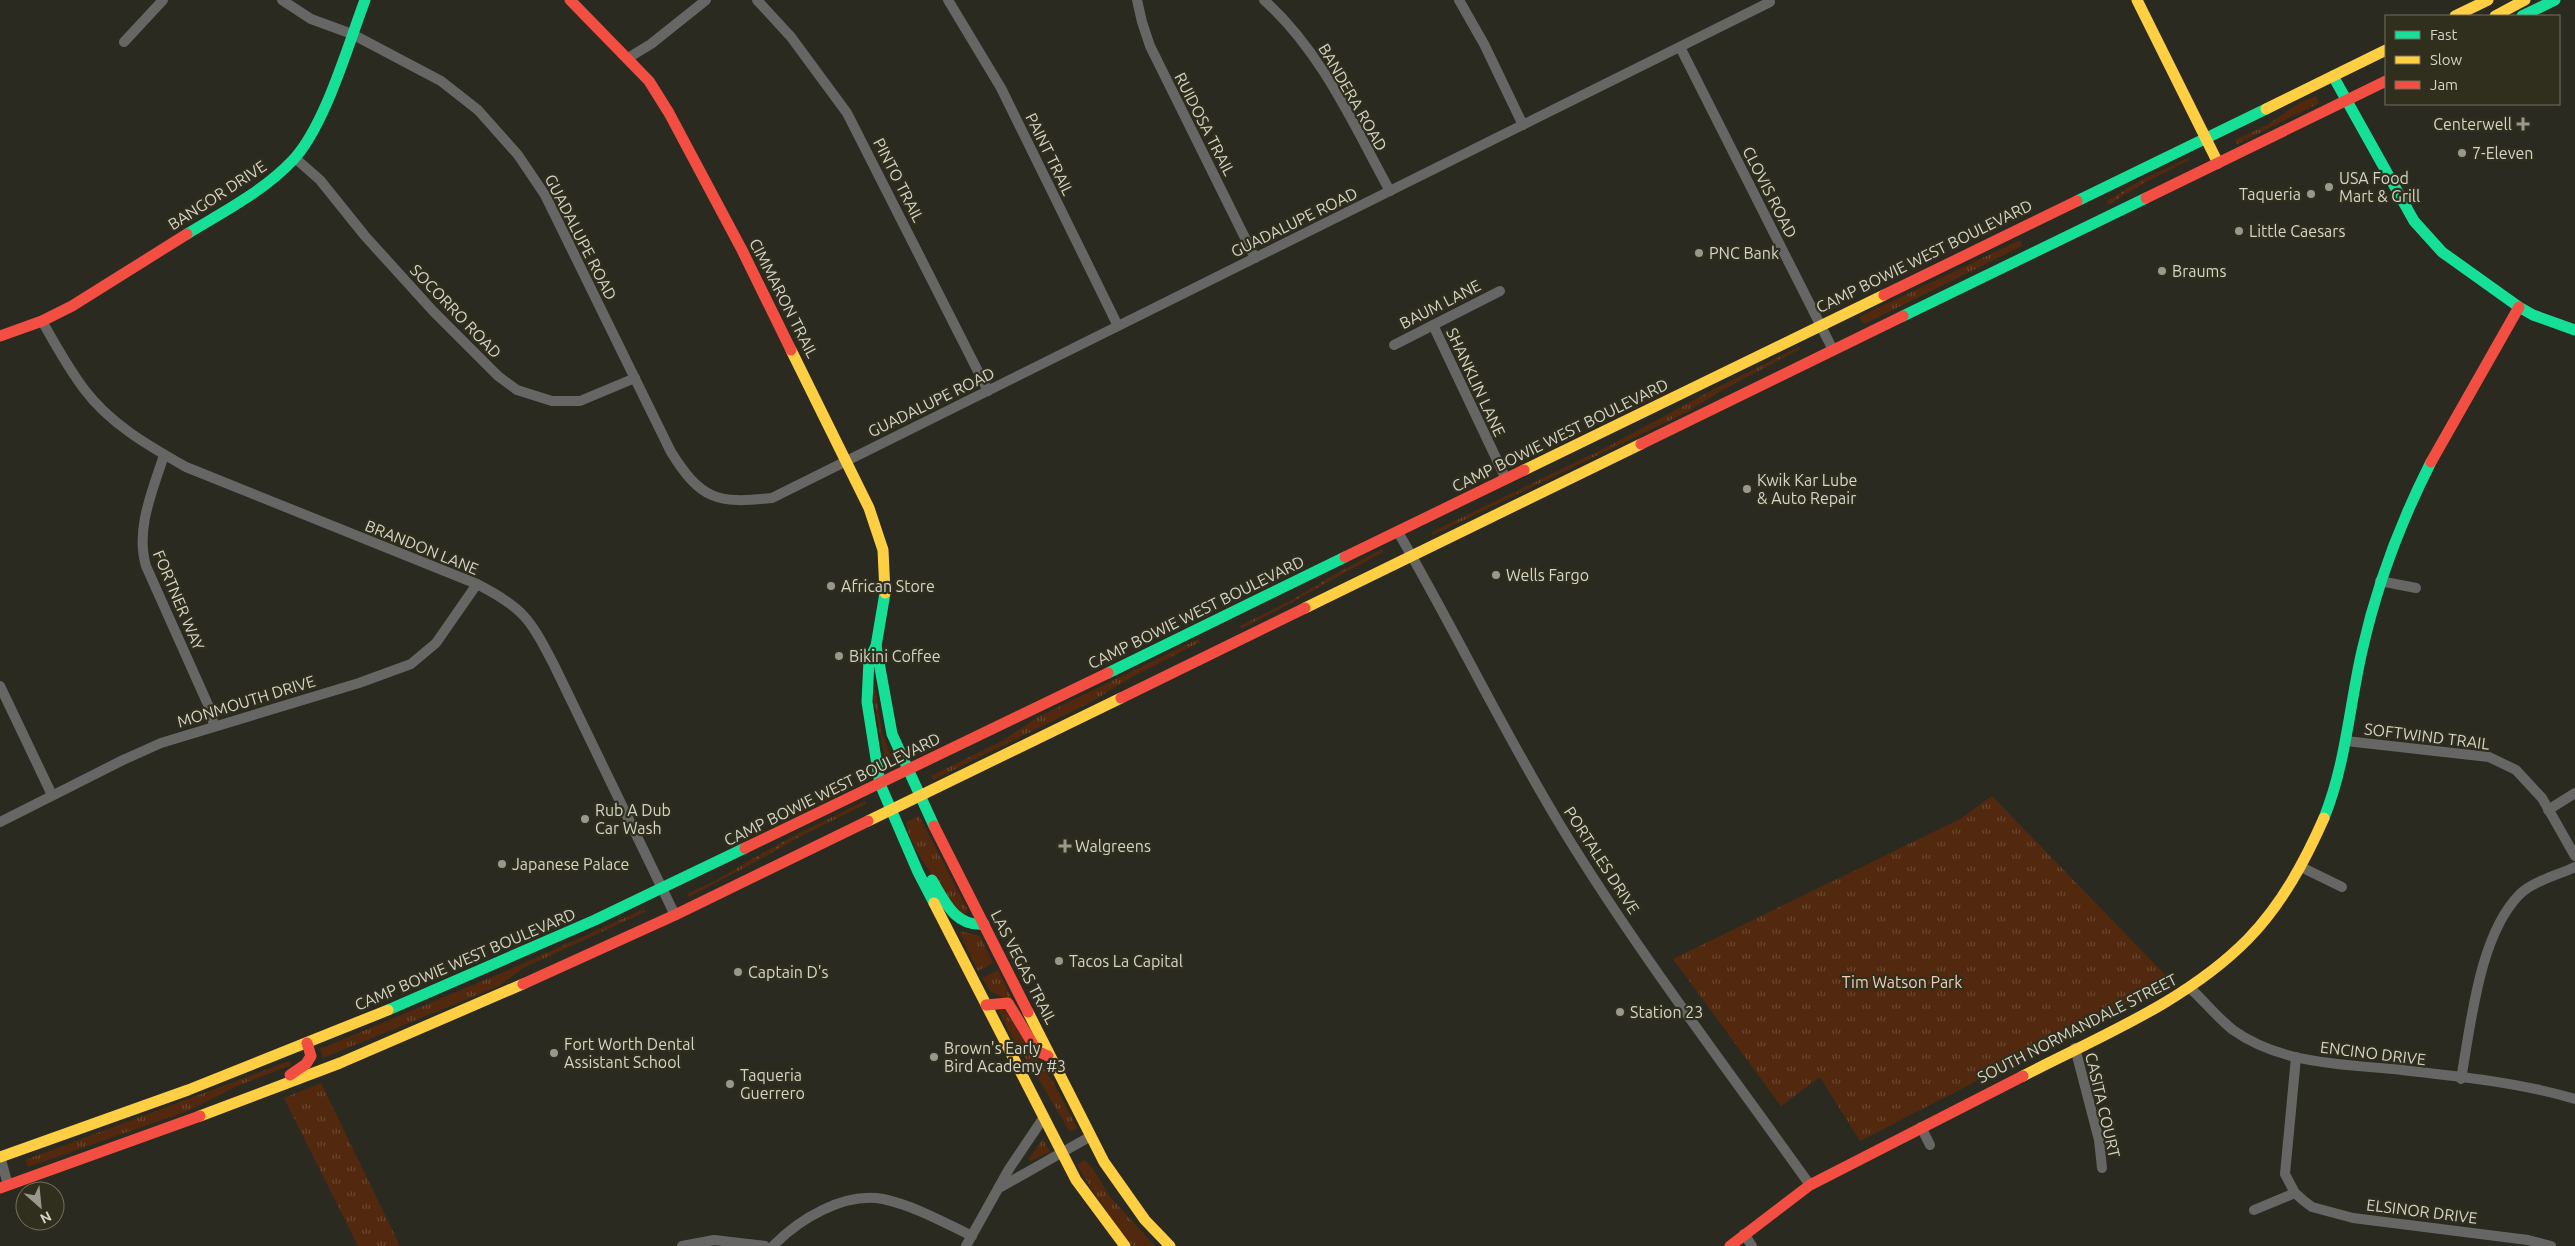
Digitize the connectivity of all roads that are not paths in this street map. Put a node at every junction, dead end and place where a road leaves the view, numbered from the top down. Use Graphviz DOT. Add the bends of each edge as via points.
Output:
graph roads {
  1 [pos="163,0"];
  2 [pos="282,0"];
  3 [pos="365,0"];
  4 [pos="570,0"];
  5 [pos="706,0"];
  6 [pos="757,0"];
  7 [pos="948,0"];
  8 [pos="1137,0"];
  9 [pos="1264,0"];
  10 [pos="1459,0"];
  11 [pos="2136,0"];
  12 [pos="2488,0"];
  13 [pos="2525,0"];
  14 [pos="2555,0"];
  15 [pos="1770,2"];
  16 [pos="2457,15"];
  17 [pos="2497,15"];
  18 [pos="2524,15"];
  19 [pos="352,34"];
  20 [pos="124,42"];
  21 [pos="1680,47"];
  22 [pos="2385,50"];
  23 [pos="628,58"];
  24 [pos="2333,76"];
  25 [pos="2385,82"];
  26 [pos="2346,101"];
  27 [pos="1523,125"];
  28 [pos="2206,136"];
  29 [pos="295,158"];
  30 [pos="2218,163"];
  31 [pos="1390,191"];
  32 [pos="2055,226"];
  33 [pos="1255,258"];
  34 [pos="1500,291"];
  35 [pos="2519,307"];
  36 [pos="42,321"];
  37 [pos="1432,325"];
  38 [pos="1821,325"];
  39 [pos="1118,326"];
  40 [pos="2575,330"];
  41 [pos="0,336"];
  42 [pos="1394,345"];
  43 [pos="1833,350"];
  44 [pos="635,378"];
  45 [pos="988,391"];
  46 [pos="164,455"];
  47 [pos="847,461"];
  48 [pos="1506,479"];
  49 [pos="1398,532"];
  50 [pos="1412,556"];
  51 [pos="2380,581"];
  52 [pos="477,584"];
  53 [pos="2416,588"];
  54 [pos="1217,635"];
  55 [pos="876,646"];
  56 [pos="0,686"];
  57 [pos="214,725"];
  58 [pos="2346,741"];
  59 [pos="907,771"];
  60 [pos="880,784"];
  61 [pos="2575,793"];
  62 [pos="52,795"];
  63 [pos="919,796"];
  64 [pos="890,810"];
  65 [pos="2548,810"];
  66 [pos="0,822"];
  67 [pos="2575,856"];
  68 [pos="2301,867"];
  69 [pos="2575,867"];
  70 [pos="918,872"];
  71 [pos="2342,887"];
  72 [pos="662,889"];
  73 [pos="675,915"];
  74 [pos="984,924"];
  75 [pos="2190,988"];
  76 [pos="986,1005"];
  77 [pos="307,1043"];
  78 [pos="2075,1048"];
  79 [pos="1052,1057"];
  80 [pos="2296,1057"];
  81 [pos="2461,1079"];
  82 [pos="247,1099"];
  83 [pos="2575,1099"];
  84 [pos="1044,1117"];
  85 [pos="1921,1127"];
  86 [pos="1091,1136"];
  87 [pos="1930,1145"];
  88 [pos="1062,1151"];
  89 [pos="0,1156"];
  90 [pos="2102,1168"];
  91 [pos="1810,1185"];
  92 [pos="4,1186"];
  93 [pos="1000,1187"];
  94 [pos="2295,1192"];
  95 [pos="2254,1210"];
  96 [pos="1744,1234"];
  97 [pos="972,1236"];
  98 [pos="682,1246"];
  99 [pos="765,1246"];
  100 [pos="773,1246"];
  101 [pos="966,1246"];
  102 [pos="1124,1246"];
  103 [pos="1170,1246"];
  104 [pos="1730,1246"];
  105 [pos="1752,1246"];
  106 [pos="2551,1246"];
  1 -- 20 [label="street"];
  2 -- 19 [label="street, GUADALUPE ROAD" via="311,19"];
  3 -- 19 [label="main road, BANGOR DRIVE"];
  4 -- 23 [label="main road, CIMMARON TRAIL"];
  5 -- 23 [label="street" via="652,44"];
  6 -- 45 [label="street, PINTO TRAIL" via="791,37 847,113"];
  7 -- 39 [label="street, PAINT TRAIL" via="1001,88"];
  8 -- 33 [label="street, RUIDOSA TRAIL" via="1154,54"];
  9 -- 31 [label="street, BANDERA ROAD" via="1282,16 1320,65"];
  10 -- 27 [label="street"];
  11 -- 28 [label="main road"];
  12 -- 16 [label="main road"];
  13 -- 17 [label="main road"];
  14 -- 18 [label="main road"];
  15 -- 21 [label="street, GUADALUPE ROAD"];
  19 -- 29 [label="main road, BANGOR DRIVE" via="318,123"];
  19 -- 44 [label="street, GUADALUPE ROAD" via="458,93 478,110 518,155 545,195"];
  21 -- 27 [label="street, GUADALUPE ROAD"];
  21 -- 38 [label="street, CLOVIS ROAD"];
  22 -- 24 [label="main road, CAMP BOWIE WEST BOULEVARD"];
  23 -- 47 [label="main road, CIMMARON TRAIL" via="649,81 678,130"];
  24 -- 26 [label="main road"];
  24 -- 28 [label="main road, CAMP BOWIE WEST BOULEVARD"];
  25 -- 26 [label="main road, CAMP BOWIE WEST BOULEVARD"];
  26 -- 30 [label="main road, CAMP BOWIE WEST BOULEVARD"];
  26 -- 35 [label="main road" via="2414,222 2442,252"];
  27 -- 31 [label="street, GUADALUPE ROAD"];
  28 -- 30 [label="main road"];
  28 -- 32 [label="main road, CAMP BOWIE WEST BOULEVARD"];
  29 -- 36 [label="main road, BANGOR DRIVE" via="252,194 72,306"];
  29 -- 44 [label="street, SOCORRO ROAD" via="320,180 365,236 433,311 498,376 517,390 552,401 580,401"];
  30 -- 32 [label="main road, CAMP BOWIE WEST BOULEVARD"];
  31 -- 33 [label="street, GUADALUPE ROAD"];
  32 -- 38 [label="main road, CAMP BOWIE WEST BOULEVARD"];
  32 -- 43 [label="main road, CAMP BOWIE WEST BOULEVARD"];
  33 -- 39 [label="street, GUADALUPE ROAD"];
  34 -- 37 [label="street, BAUM LANE"];
  35 -- 40 [label="main road"];
  35 -- 51 [label="main road, SOUTH NORMANDALE STREET" via="2419,486"];
  36 -- 41 [label="main road, BANGOR DRIVE"];
  36 -- 46 [label="street, BRANDON LANE" via="68,366 98,406 131,434"];
  37 -- 42 [label="street, BAUM LANE"];
  37 -- 48 [label="street, SHANKLIN LANE"];
  38 -- 43 [label="street, CLOVIS ROAD"];
  38 -- 48 [label="main road, CAMP BOWIE WEST BOULEVARD"];
  39 -- 45 [label="street, GUADALUPE ROAD"];
  43 -- 50 [label="main road, CAMP BOWIE WEST BOULEVARD"];
  44 -- 47 [label="street, GUADALUPE ROAD" via="671,452 687,477 710,494 728,500 772,498"];
  45 -- 47 [label="street, GUADALUPE ROAD"];
  46 -- 52 [label="street, BRANDON LANE" via="205,475"];
  46 -- 57 [label="street, FORTNER WAY" via="143,524 141,551"];
  47 -- 55 [label="main road, CIMMARON TRAIL" via="869,508 883,550 885,601"];
  48 -- 49 [label="main road, CAMP BOWIE WEST BOULEVARD"];
  49 -- 50 [label="street, PORTALES DRIVE"];
  49 -- 54 [label="main road, CAMP BOWIE WEST BOULEVARD"];
  50 -- 54 [label="main road, CAMP BOWIE WEST BOULEVARD"];
  50 -- 91 [label="street, PORTALES DRIVE" via="1562,828 1612,906"];
  51 -- 53 [label="street"];
  51 -- 58 [label="main road, SOUTH NORMANDALE STREET" via="2355,684"];
  52 -- 57 [label="street, MONMOUTH DRIVE" via="436,643 411,664 359,683"];
  52 -- 72 [label="street, BRANDON LANE" via="514,605 534,626"];
  54 -- 59 [label="main road, CAMP BOWIE WEST BOULEVARD"];
  54 -- 63 [label="main road, CAMP BOWIE WEST BOULEVARD"];
  55 -- 59 [label="main road, CIMMARON TRAIL" via="882,664 882,687 889,726"];
  55 -- 60 [label="main road, CIMMARON TRAIL" via="869,660 867,702"];
  56 -- 62 [label="street"];
  57 -- 62 [label="street, MONMOUTH DRIVE" via="161,743"];
  58 -- 65 [label="street, SOFTWIND TRAIL" via="2489,757 2516,770 2542,798"];
  58 -- 68 [label="main road, SOUTH NORMANDALE STREET" via="2343,761 2318,833"];
  59 -- 60 [label="main road, CAMP BOWIE WEST BOULEVARD"];
  59 -- 63 [label="main road, LAS VEGAS TRAIL"];
  60 -- 64 [label="main road"];
  60 -- 72 [label="main road, CAMP BOWIE WEST BOULEVARD"];
  61 -- 65 [label="street"];
  62 -- 66 [label="street, MONMOUTH DRIVE"];
  63 -- 64 [label="main road, CAMP BOWIE WEST BOULEVARD"];
  63 -- 74 [label="main road, LAS VEGAS TRAIL"];
  64 -- 70 [label="main road"];
  64 -- 73 [label="main road, CAMP BOWIE WEST BOULEVARD"];
  65 -- 67 [label="street, SOFTWIND TRAIL"];
  68 -- 71 [label="street"];
  68 -- 75 [label="main road, SOUTH NORMANDALE STREET" via="2243,944"];
  69 -- 81 [label="street" via="2526,890 2508,910 2478,981"];
  70 -- 74 [label="main road" via="932,880 959,920 974,926"];
  70 -- 76 [label="main road"];
  72 -- 73 [label="street, BRANDON LANE"];
  72 -- 77 [label="main road, CAMP BOWIE WEST BOULEVARD" via="449,985"];
  73 -- 82 [label="main road, CAMP BOWIE WEST BOULEVARD" via="452,1016"];
  74 -- 79 [label="main road, LAS VEGAS TRAIL"];
  75 -- 78 [label="main road, SOUTH NORMANDALE STREET"];
  75 -- 80 [label="street, ENCINO DRIVE" via="2233,1030"];
  76 -- 79 [label="main road" via="1008,1003 1039,1052"];
  76 -- 84 [label="main road"];
  77 -- 82 [label="main road" via="311,1056 306,1064"];
  77 -- 89 [label="main road, CAMP BOWIE WEST BOULEVARD" via="188,1090"];
  78 -- 85 [label="main road, SOUTH NORMANDALE STREET"];
  78 -- 90 [label="street, CASITA COURT" via="2099,1140"];
  79 -- 86 [label="main road, LAS VEGAS TRAIL"];
  80 -- 81 [label="street, ENCINO DRIVE"];
  80 -- 94 [label="street, ELSINOR DRIVE" via="2285,1163 2285,1174"];
  81 -- 83 [label="street, ENCINO DRIVE"];
  82 -- 92 [label="main road, CAMP BOWIE WEST BOULEVARD"];
  84 -- 88 [label="main road"];
  84 -- 93 [label="street"];
  85 -- 87 [label="street"];
  85 -- 91 [label="main road, SOUTH NORMANDALE STREET"];
  86 -- 88 [label="street"];
  86 -- 103 [label="main road, LAS VEGAS TRAIL" via="1104,1162 1145,1220"];
  88 -- 93 [label="street"];
  88 -- 102 [label="main road" via="1087,1197"];
  89 -- 92 [label="street"];
  91 -- 96 [label="main road, SOUTH NORMANDALE STREET"];
  93 -- 97 [label="street"];
  94 -- 95 [label="street"];
  94 -- 106 [label="street, ELSINOR DRIVE" via="2312,1207 2354,1218 2528,1240"];
  96 -- 104 [label="main road, SOUTH NORMANDALE STREET"];
  96 -- 105 [label="street"];
  97 -- 100 [label="street" via="918,1209 881,1199 842,1203 818,1213 790,1228"];
  97 -- 101 [label="street"];
  98 -- 99 [label="street" via="714,1240"];
}
